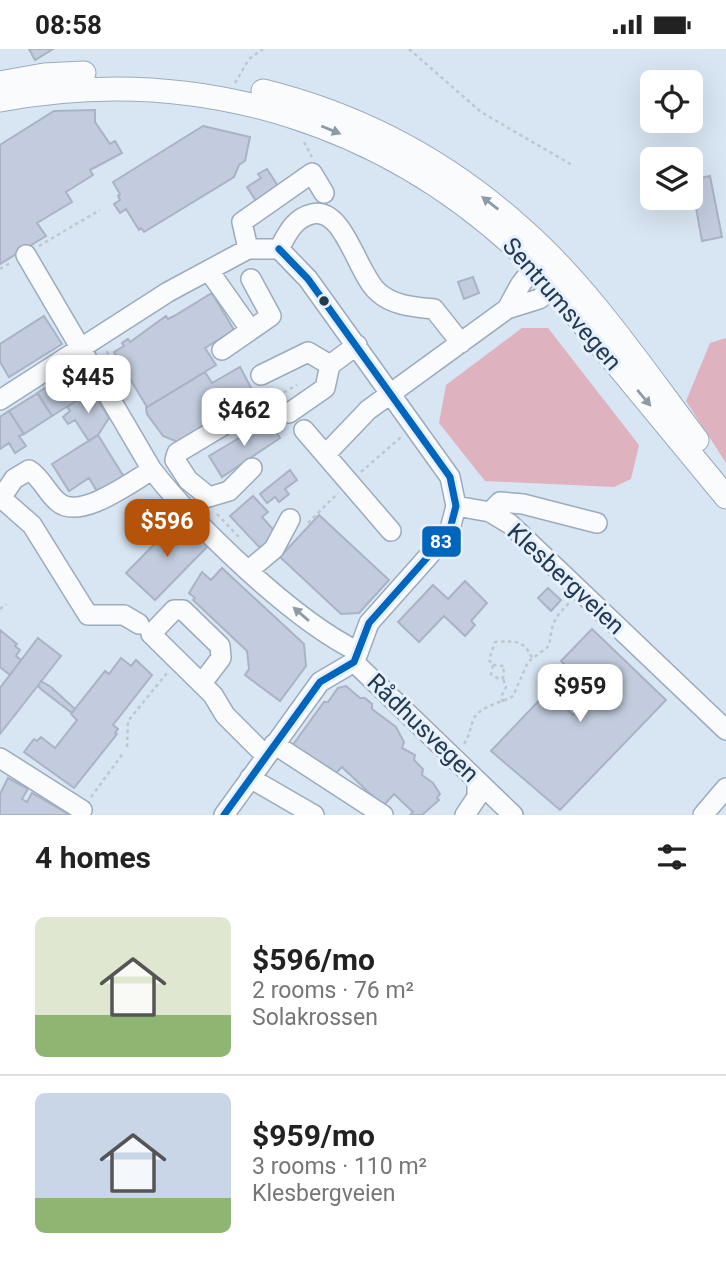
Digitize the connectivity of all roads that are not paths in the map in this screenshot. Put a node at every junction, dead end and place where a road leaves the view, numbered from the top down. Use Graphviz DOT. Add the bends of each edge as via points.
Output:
graph roads {
  1 [pos="0,83"];
  2 [pos="233,91"];
  3 [pos="0,100"];
  4 [pos="324,193"];
  5 [pos="247,249"];
  6 [pos="279,249"];
  7 [pos="26,255"];
  8 [pos="548,267"];
  9 [pos="209,271"];
  10 [pos="251,279"];
  11 [pos="554,288"];
  12 [pos="507,309"];
  13 [pos="250,328"];
  14 [pos="461,343"];
  15 [pos="357,345"];
  16 [pos="79,348"];
  17 [pos="222,350"];
  18 [pos="330,365"];
  19 [pos="261,375"];
  20 [pos="392,393"];
  21 [pos="0,400"];
  22 [pos="289,413"];
  23 [pos="239,416"];
  24 [pos="304,430"];
  25 [pos="326,454"];
  26 [pos="252,468"];
  27 [pos="152,470"];
  28 [pos="726,477"];
  29 [pos="188,480"];
  30 [pos="171,494"];
  31 [pos="726,497"];
  32 [pos="0,498"];
  33 [pos="456,506"];
  34 [pos="490,512"];
  35 [pos="290,519"];
  36 [pos="597,523"];
  37 [pos="391,531"];
  38 [pos="249,570"];
  39 [pos="139,624"];
  40 [pos="356,657"];
  41 [pos="202,683"];
  42 [pos="726,730"];
  43 [pos="270,750"];
  44 [pos="0,758"];
  45 [pos="250,778"];
  46 [pos="477,781"];
  47 [pos="726,788"];
  48 [pos="84,807"];
  49 [pos="223,815"];
  50 [pos="314,815"];
  51 [pos="383,815"];
  52 [pos="465,815"];
  53 [pos="513,815"];
  54 [pos="703,815"];
  1 -- 2 [label="main road, Sentrumsvegen" via="44,75 140,72"];
  2 -- 3 [label="main road, Sentrumsvegen" via="96,87"];
  2 -- 8 [label="main road, Sentrumsvegen" via="380,150 417,171"];
  4 -- 5 [label="street" via="312,173 242,222"];
  5 -- 6 [label="street"];
  5 -- 9 [label="street"];
  6 -- 14 [label="street" via="294,223 306,215 320,212 330,216 379,294 401,305 435,309"];
  6 -- 15 [label="street" via="294,261"];
  7 -- 16 [label="street"];
  8 -- 11 [label="main road, Sentrumsvegen"];
  8 -- 12 [label="street" via="524,279"];
  8 -- 28 [label="main road, Sentrumsvegen" via="625,344"];
  9 -- 13 [label="street"];
  9 -- 16 [label="street"];
  10 -- 13 [label="street" via="271,316"];
  11 -- 12 [label="street" via="539,299"];
  11 -- 31 [label="main road, Sentrumsvegen, one-way"];
  12 -- 14 [label="street"];
  13 -- 17 [label="street"];
  14 -- 20 [label="street"];
  15 -- 18 [label="street"];
  15 -- 20 [label="street"];
  16 -- 21 [label="street"];
  16 -- 27 [label="street"];
  18 -- 19 [label="street" via="308,352"];
  18 -- 22 [label="street" via="325,387"];
  20 -- 25 [label="street" via="368,410"];
  20 -- 33 [label="street" via="450,477"];
  23 -- 29 [label="street" via="177,453 177,466"];
  24 -- 25 [label="street"];
  25 -- 37 [label="street"];
  26 -- 29 [label="street" via="218,497 209,497"];
  27 -- 30 [label="street"];
  27 -- 32 [label="street" via="89,506 59,503 29,470 14,479"];
  29 -- 30 [label="street"];
  30 -- 38 [label="street"];
  32 -- 39 [label="street" via="32,525 88,615 124,615"];
  33 -- 34 [label="street, Klesbergveien"];
  33 -- 40 [label="street, Rådhusvegen" via="449,533 377,612 361,638"];
  34 -- 36 [label="street" via="500,502 523,504"];
  34 -- 42 [label="street, Klesbergveien" via="510,524"];
  35 -- 38 [label="street" via="274,549"];
  40 -- 38 [label="street, one-way"];
  40 -- 43 [label="street" via="320,682"];
  40 -- 46 [label="street, Rådhusvegen"];
  41 -- 41 [label="street" via="151,634 174,610 183,610 220,646 221,658"];
  41 -- 43 [label="street" via="225,715"];
  43 -- 45 [label="street"];
  43 -- 51 [label="street"];
  44 -- 48 [label="street"];
  45 -- 49 [label="street"];
  45 -- 50 [label="street"];
  46 -- 52 [label="street" via="477,797"];
  46 -- 53 [label="street, Rådhusvegen"];
  47 -- 54 [label="street"];
}
